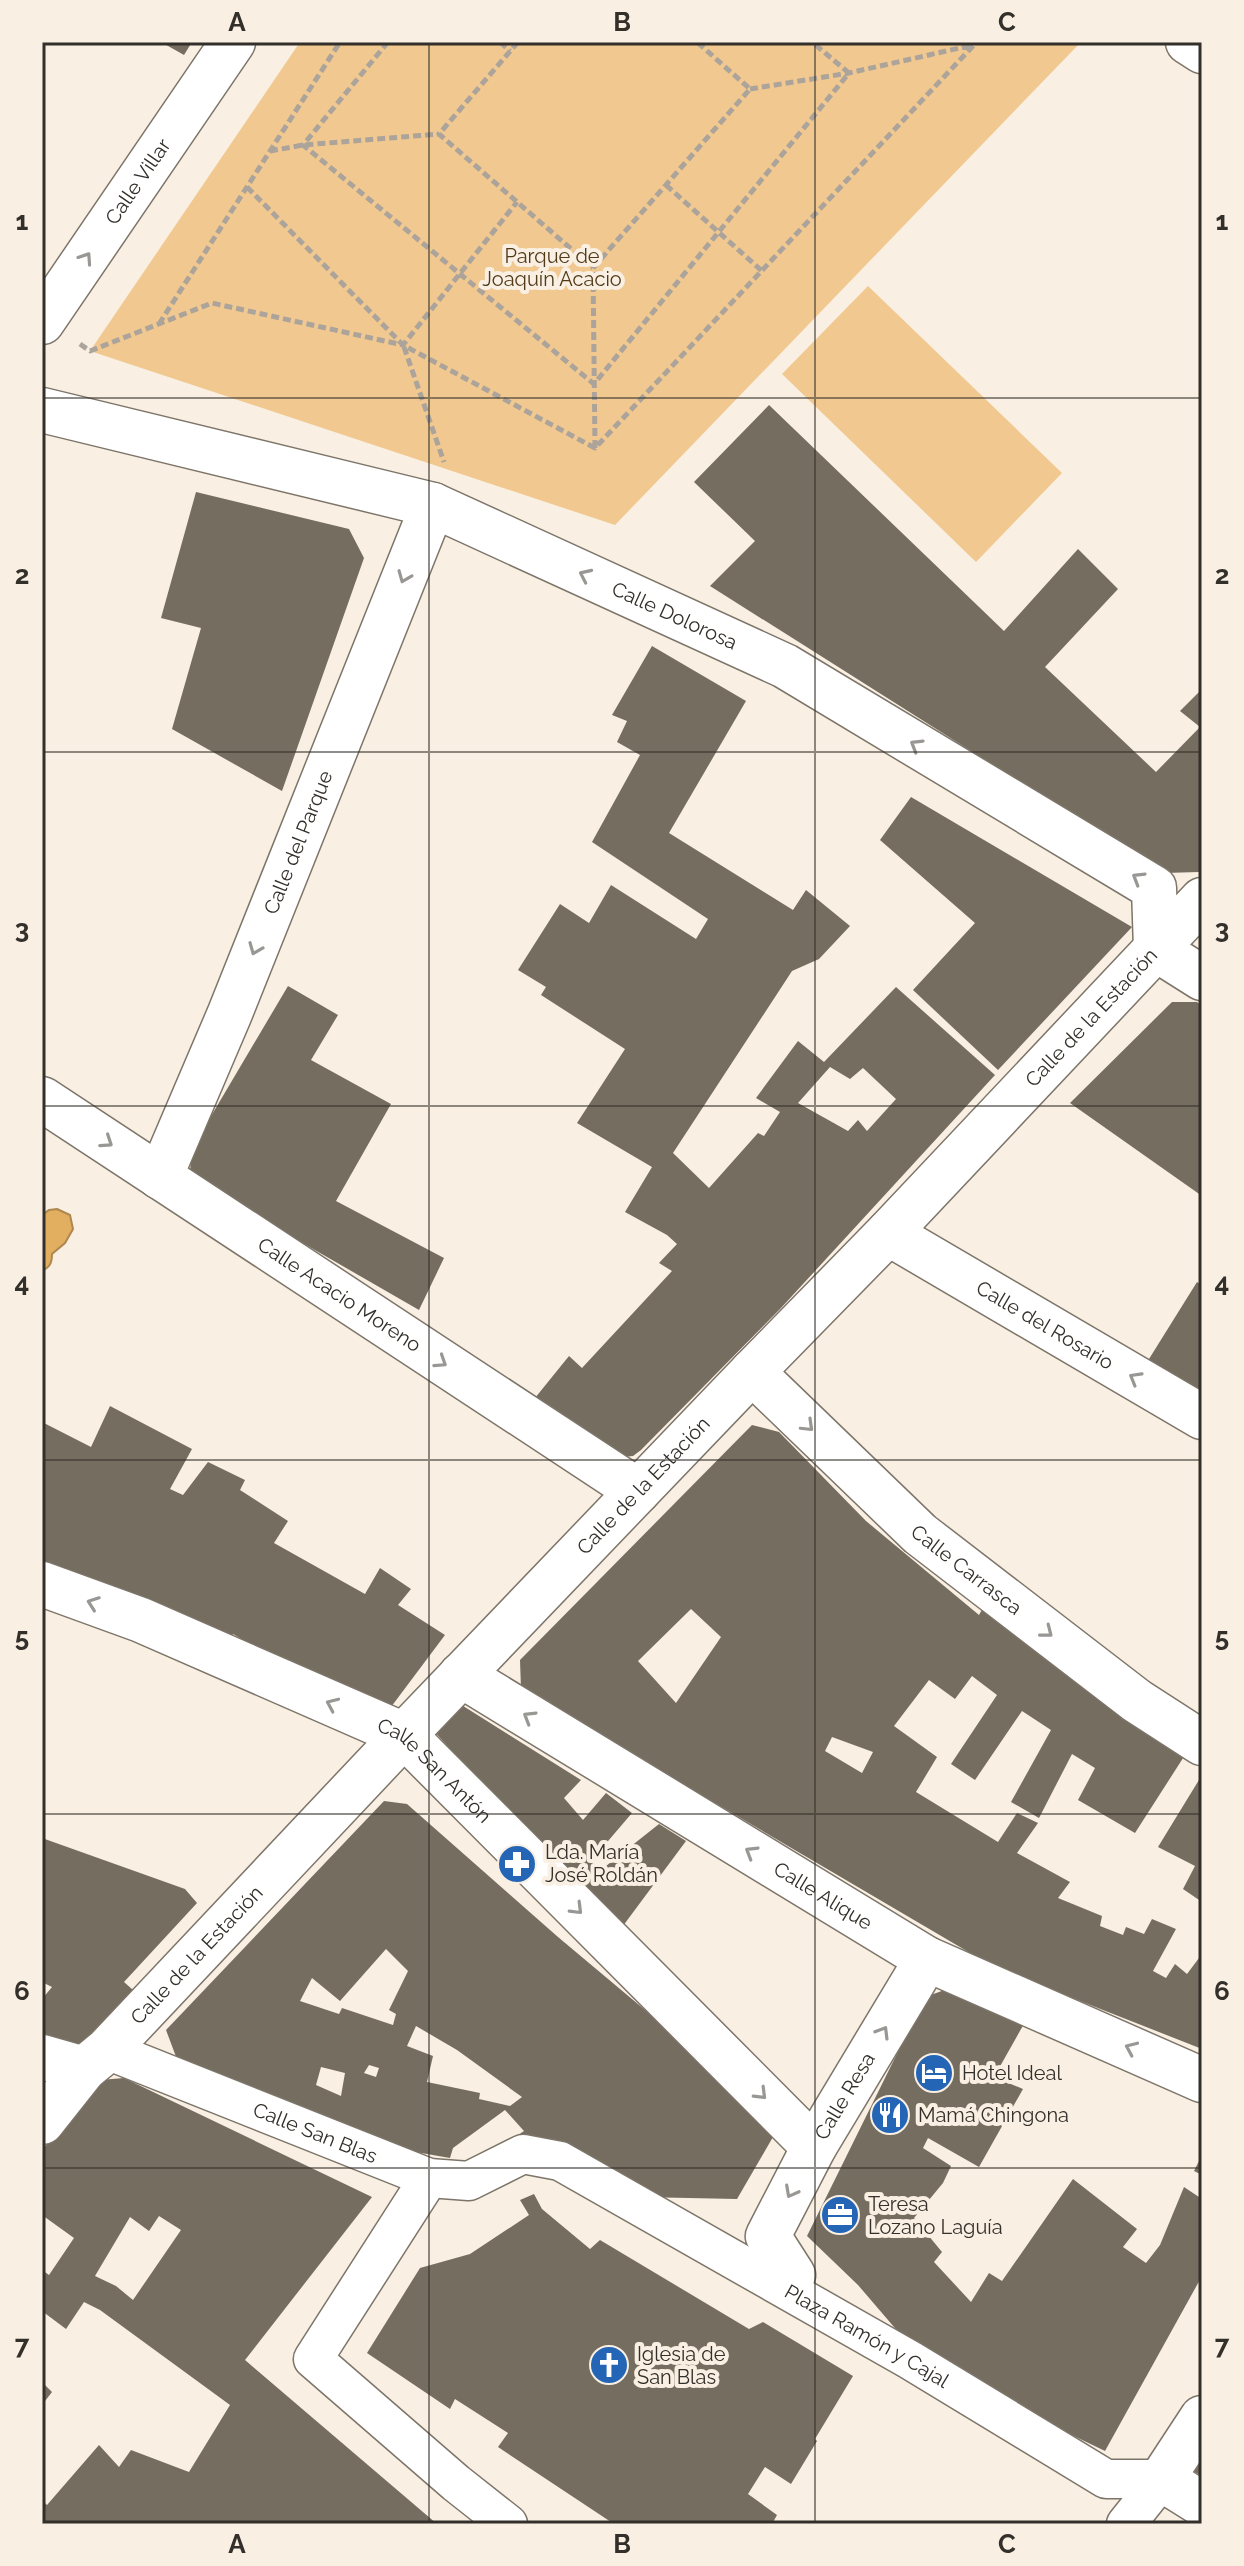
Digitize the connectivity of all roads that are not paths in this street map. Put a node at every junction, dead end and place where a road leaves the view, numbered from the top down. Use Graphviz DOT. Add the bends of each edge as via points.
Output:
graph roads {
  1 [pos="233,42"];
  2 [pos="1188,42"];
  3 [pos="1202,51"];
  4 [pos="42,322"];
  5 [pos="42,410"];
  6 [pos="433,505"];
  7 [pos="1202,900"];
  8 [pos="1156,949"];
  9 [pos="1202,978"];
  10 [pos="42,1099"];
  11 [pos="160,1177"];
  12 [pos="888,1233"];
  13 [pos="752,1372"];
  14 [pos="1202,1417"];
  15 [pos="638,1491"];
  16 [pos="42,1584"];
  17 [pos="461,1675"];
  18 [pos="404,1735"];
  19 [pos="1202,1743"];
  20 [pos="927,1959"];
  21 [pos="42,2057"];
  22 [pos="95,2060"];
  23 [pos="1202,2080"];
  24 [pos="42,2122"];
  25 [pos="814,2147"];
  26 [pos="523,2154"];
  27 [pos="429,2178"];
  28 [pos="793,2275"];
  29 [pos="1202,2418"];
  30 [pos="1162,2479"];
  31 [pos="1202,2504"];
  32 [pos="508,2524"];
  33 [pos="1126,2524"];
  4 -- 1 [label="street, Calle Villar, one-way"];
  2 -- 3 [label="street"];
  5 -- 6 [label="street, Calle Dolorosa"];
  8 -- 6 [label="street, Calle Dolorosa, one-way" via="1154,888 785,666"];
  6 -- 11 [label="street, Calle del Parque, one-way"];
  7 -- 8 [label="street, Calle de la Estación"];
  8 -- 9 [label="street"];
  8 -- 12 [label="street, Calle de la Estación"];
  10 -- 11 [label="street, Calle Acacio Moreno, one-way"];
  11 -- 15 [label="street, Calle Acacio Moreno, one-way"];
  12 -- 13 [label="street, Calle de la Estación"];
  14 -- 12 [label="street, Calle del Rosario, one-way"];
  13 -- 15 [label="street, Calle de la Estación"];
  13 -- 19 [label="street, Calle Carrasca, one-way" via="920,1534 1137,1701"];
  15 -- 17 [label="street, Calle de la Estación"];
  18 -- 16 [label="street, Calle San Antón, one-way" via="141,1620"];
  17 -- 18 [label="street, Calle de la Estación"];
  20 -- 17 [label="street, Calle Alique, one-way"];
  18 -- 22 [label="street, Calle de la Estación"];
  18 -- 25 [label="street, Calle San Antón, one-way"];
  23 -- 20 [label="street, Calle Alique, one-way"];
  25 -- 20 [label="street, Calle Resa, one-way"];
  21 -- 22 [label="street"];
  22 -- 24 [label="street, Calle de la Estación"];
  22 -- 27 [label="street, Calle San Blas"];
  25 -- 28 [label="street, Calle Resa, one-way" via="768,2236"];
  26 -- 27 [label="street, Calle San Blas" via="469,2181"];
  26 -- 30 [label="street, Plaza Ramón y Cajal" via="560,2161 910,2360 1106,2479"];
  27 -- 32 [label="street" via="313,2359"];
  29 -- 30 [label="street"];
  30 -- 31 [label="street"];
  30 -- 33 [label="street"];
}
